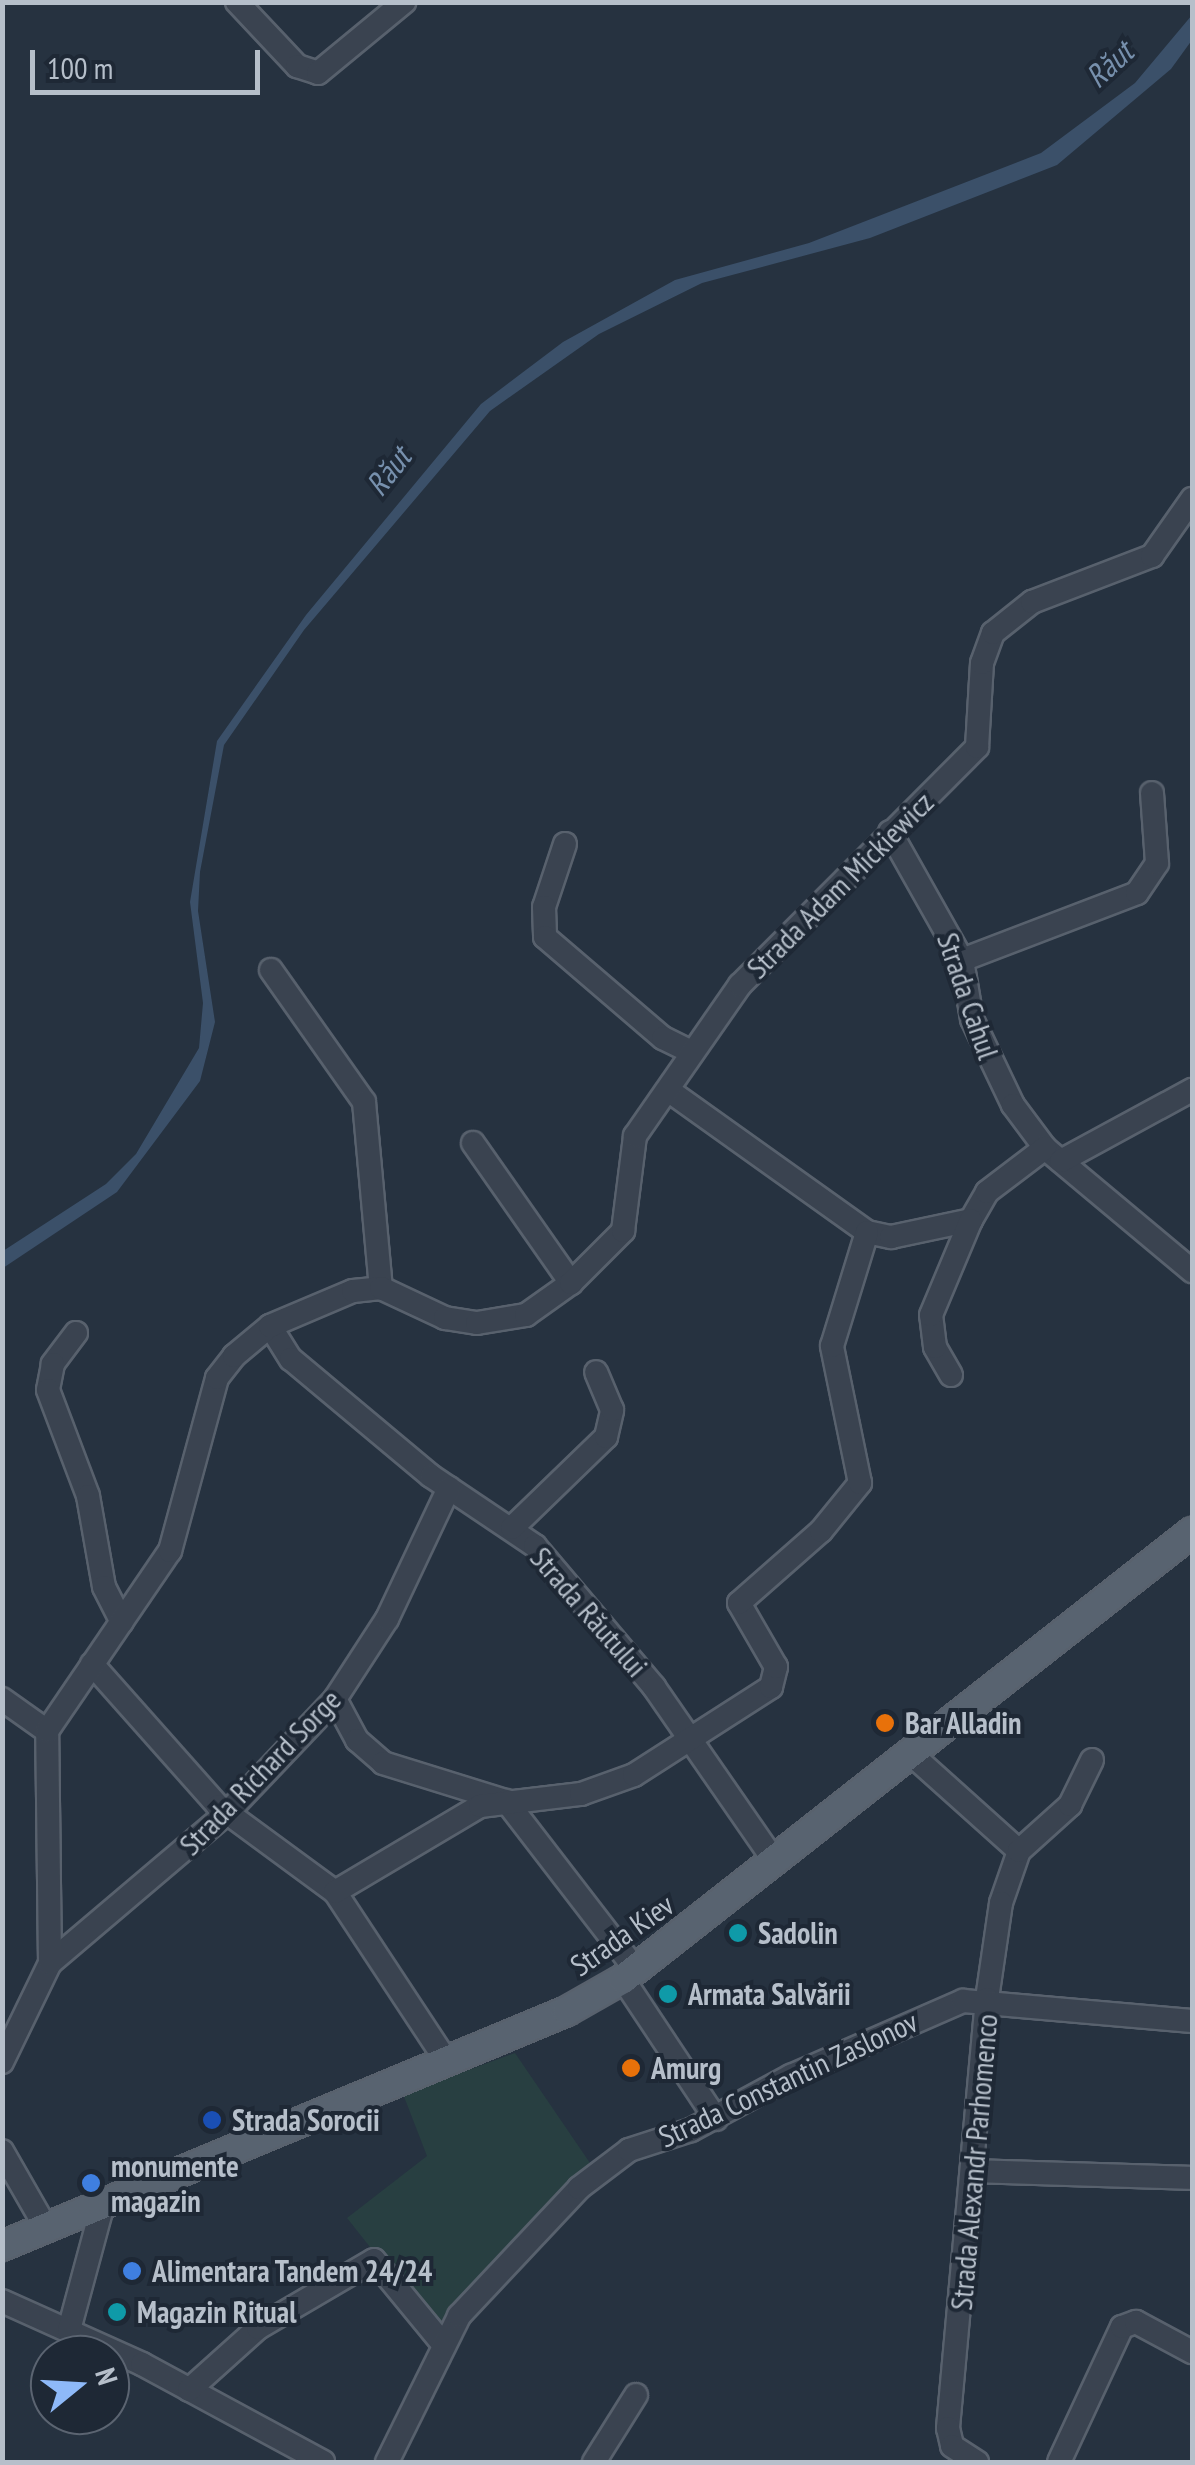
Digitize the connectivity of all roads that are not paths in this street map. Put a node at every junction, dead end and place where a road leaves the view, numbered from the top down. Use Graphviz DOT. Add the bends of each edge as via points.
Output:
graph roads {
  1 [pos="237,2"];
  2 [pos="404,2"];
  3 [pos="1192,498"];
  4 [pos="1152,793"];
  5 [pos="890,832"];
  6 [pos="565,844"];
  7 [pos="962,960"];
  8 [pos="271,970"];
  9 [pos="692,1052"];
  10 [pos="668,1090"];
  11 [pos="1192,1090"];
  12 [pos="473,1143"];
  13 [pos="1053,1154"];
  14 [pos="971,1220"];
  15 [pos="867,1232"];
  16 [pos="1192,1271"];
  17 [pos="571,1282"];
  18 [pos="381,1288"];
  19 [pos="270,1326"];
  20 [pos="76,1333"];
  21 [pos="596,1372"];
  22 [pos="951,1375"];
  23 [pos="449,1488"];
  24 [pos="512,1528"];
  25 [pos="1192,1532"];
  26 [pos="122,1622"];
  27 [pos="92,1664"];
  28 [pos="2,1699"];
  29 [pos="336,1699"];
  30 [pos="47,1731"];
  31 [pos="692,1740"];
  32 [pos="911,1754"];
  33 [pos="1092,1760"];
  34 [pos="506,1801"];
  35 [pos="227,1813"];
  36 [pos="1018,1851"];
  37 [pos="776,1862"];
  38 [pos="335,1892"];
  39 [pos="50,1963"];
  40 [pos="630,1974"];
  41 [pos="988,1999"];
  42 [pos="1192,2021"];
  43 [pos="2,2062"];
  44 [pos="447,2062"];
  45 [pos="716,2119"];
  46 [pos="2,2151"];
  47 [pos="974,2171"];
  48 [pos="1192,2178"];
  49 [pos="104,2200"];
  50 [pos="46,2226"];
  51 [pos="2,2246"];
  52 [pos="2,2302"];
  53 [pos="70,2330"];
  54 [pos="442,2344"];
  55 [pos="1192,2352"];
  56 [pos="189,2390"];
  57 [pos="636,2395"];
  58 [pos="313,2460"];
  59 [pos="387,2462"];
  60 [pos="594,2462"];
  61 [pos="977,2462"];
  62 [pos="1060,2462"];
  1 -- 2 [label="street" via="296,66 318,72"];
  3 -- 5 [label="street, Strada Adam Mickiewicz" via="1152,556 1032,602 993,633 982,663 977,747"];
  4 -- 7 [label="street" via="1157,863 1137,893"];
  5 -- 7 [label="street, Strada Cahul"];
  5 -- 9 [label="street, Strada Adam Mickiewicz" via="772,944"];
  6 -- 9 [label="street" via="544,906 546,937 663,1038"];
  7 -- 13 [label="street, Strada Cahul" via="982,1044"];
  8 -- 18 [label="street" via="364,1102"];
  9 -- 10 [label="street, Strada Adam Mickiewicz"];
  10 -- 15 [label="street"];
  10 -- 17 [label="street, Strada Adam Mickiewicz" via="629,1153 623,1231"];
  11 -- 13 [label="street"];
  12 -- 17 [label="street"];
  13 -- 14 [label="street" via="988,1192"];
  13 -- 16 [label="street, Strada Cahul"];
  14 -- 15 [label="street" via="918,1237"];
  14 -- 22 [label="street" via="931,1316 935,1348"];
  15 -- 31 [label="street" via="832,1358 860,1483 821,1531 743,1594 740,1614 777,1677"];
  17 -- 18 [label="street, Strada Adam Mickiewicz" via="526,1315 476,1323 445,1318"];
  18 -- 19 [label="street"];
  19 -- 23 [label="street, Strada Răutului" via="292,1360"];
  19 -- 26 [label="street" via="217,1378 183,1518"];
  20 -- 26 [label="street" via="52,1364 48,1390 88,1496 104,1586"];
  21 -- 24 [label="street" via="612,1410 606,1437"];
  23 -- 24 [label="street, Strada Răutului"];
  23 -- 29 [label="street, Strada Richard Sorge" via="387,1619"];
  24 -- 31 [label="street, Strada Răutului" via="570,1584"];
  25 -- 32 [label="main road, Strada Kiev"];
  26 -- 27 [label="street"];
  27 -- 30 [label="street"];
  27 -- 35 [label="street"];
  28 -- 30 [label="street"];
  29 -- 34 [label="street" via="358,1740 383,1763"];
  29 -- 35 [label="street, Strada Richard Sorge"];
  30 -- 39 [label="street"];
  31 -- 34 [label="street" via="580,1794"];
  31 -- 37 [label="street, Strada Răutului"];
  32 -- 36 [label="street"];
  32 -- 37 [label="main road, Strada Kiev"];
  33 -- 36 [label="street" via="1070,1805"];
  34 -- 38 [label="street" via="460,1815"];
  34 -- 40 [label="street"];
  35 -- 38 [label="street"];
  35 -- 39 [label="street, Strada Richard Sorge"];
  36 -- 41 [label="street, Strada Alexandr Parhomenco" via="1001,1903"];
  37 -- 40 [label="main road, Strada Kiev"];
  38 -- 44 [label="street"];
  39 -- 43 [label="street"];
  40 -- 44 [label="main road, Strada Kiev"];
  40 -- 45 [label="street"];
  41 -- 42 [label="street, Strada Constantin Zaslonov"];
  41 -- 45 [label="street, Strada Constantin Zaslonov" via="957,2003 831,2058"];
  41 -- 47 [label="street, Strada Alexandr Parhomenco"];
  44 -- 49 [label="main road, Strada Kiev"];
  45 -- 54 [label="street, Strada Constantin Zaslonov" via="629,2150 596,2172 470,2302"];
  46 -- 50 [label="street"];
  47 -- 48 [label="street"];
  47 -- 61 [label="street, Strada Alexandr Parhomenco" via="948,2428 952,2446"];
  49 -- 50 [label="main road, Strada Kiev"];
  49 -- 53 [label="street"];
  50 -- 51 [label="main road, Strada Kiev"];
  52 -- 53 [label="street"];
  53 -- 56 [label="street"];
  54 -- 56 [label="street" via="374,2260 258,2328"];
  54 -- 59 [label="street, Strada Constantin Zaslonov"];
  55 -- 62 [label="street" via="1136,2322 1122,2327"];
  56 -- 58 [label="street"];
  57 -- 60 [label="street"];
}
